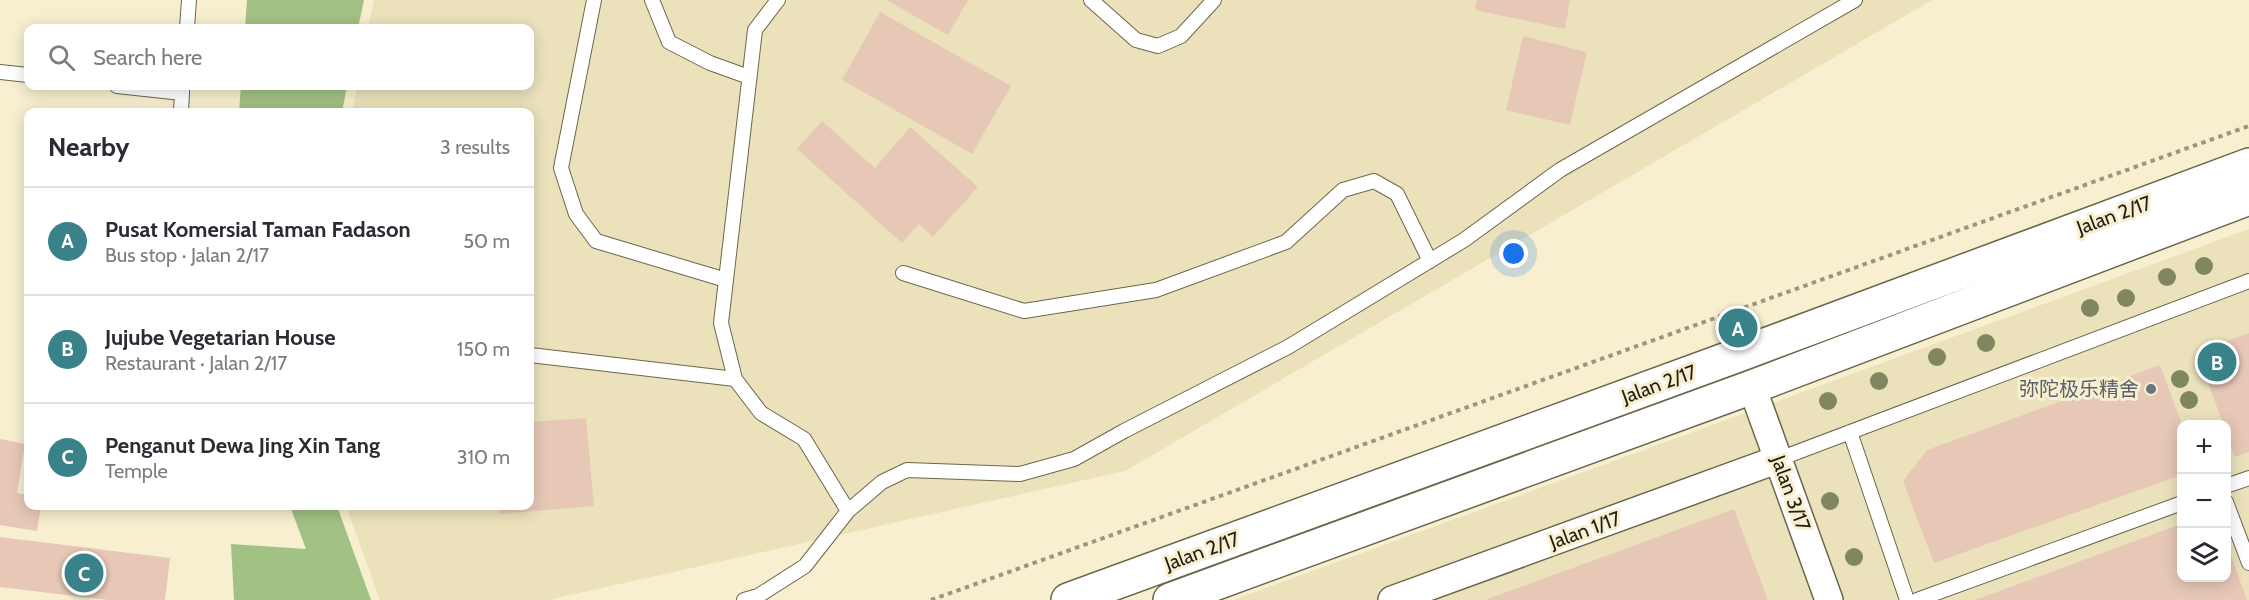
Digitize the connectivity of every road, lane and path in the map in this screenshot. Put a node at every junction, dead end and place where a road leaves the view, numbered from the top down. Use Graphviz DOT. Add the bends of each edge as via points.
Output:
graph roads {
  1 [pos="189,0"];
  2 [pos="594,0"];
  3 [pos="652,0"];
  4 [pos="778,0"];
  5 [pos="1091,0"];
  6 [pos="1214,0"];
  7 [pos="1855,0"];
  8 [pos="187,24"];
  9 [pos="0,72"];
  10 [pos="24,75"];
  11 [pos="749,77"];
  12 [pos="182,90"];
  13 [pos="181,108"];
  14 [pos="2249,126"];
  15 [pos="2249,165"];
  16 [pos="2249,198"];
  17 [pos="1430,261"];
  18 [pos="903,273"];
  19 [pos="726,280"];
  20 [pos="2249,281"];
  21 [pos="534,355"];
  22 [pos="735,379"];
  23 [pos="1752,387"];
  24 [pos="1850,432"];
  25 [pos="1779,459"];
  26 [pos="2249,478"];
  27 [pos="2231,484"];
  28 [pos="2177,504"];
  29 [pos="848,511"];
  30 [pos="2231,515"];
  31 [pos="2249,563"];
  32 [pos="744,600"];
  33 [pos="932,600"];
  34 [pos="1068,600"];
  35 [pos="1170,600"];
  36 [pos="1392,600"];
  37 [pos="1829,600"];
  38 [pos="1907,600"];
  39 [pos="1917,600"];
  1 -- 8 [label="lane"];
  2 -- 19 [label="lane" via="561,168 576,214 596,241"];
  3 -- 11 [label="lane" via="669,42"];
  4 -- 11 [label="lane" via="755,30"];
  5 -- 6 [label="lane" via="1136,40 1158,46 1181,36"];
  7 -- 17 [label="lane" via="1560,171"];
  9 -- 10 [label="lane"];
  11 -- 19 [label="lane"];
  12 -- 13 [label="lane"];
  14 -- 33 [label="path"];
  15 -- 34 [label="street, Jalan 2/17"];
  16 -- 23 [label="street, Jalan 2/17"];
  17 -- 18 [label="lane" via="1397,194 1374,181 1343,190 1286,242 1156,290 1024,311"];
  17 -- 29 [label="lane" via="1288,347 1074,459 1020,474 907,470 882,482"];
  19 -- 22 [label="lane" via="721,323"];
  20 -- 24 [label="lane"];
  21 -- 22 [label="lane"];
  22 -- 29 [label="lane" via="761,413 804,439"];
  23 -- 25 [label="street, Jalan 3/17"];
  23 -- 35 [label="street, Jalan 2/17"];
  24 -- 25 [label="lane"];
  24 -- 38 [label="lane"];
  25 -- 36 [label="street, Jalan 1/17"];
  25 -- 37 [label="street, Jalan 3/17"];
  26 -- 27 [label="lane"];
  28 -- 39 [label="lane"];
  29 -- 32 [label="lane" via="805,566 758,596"];
  30 -- 31 [label="lane"];
}
